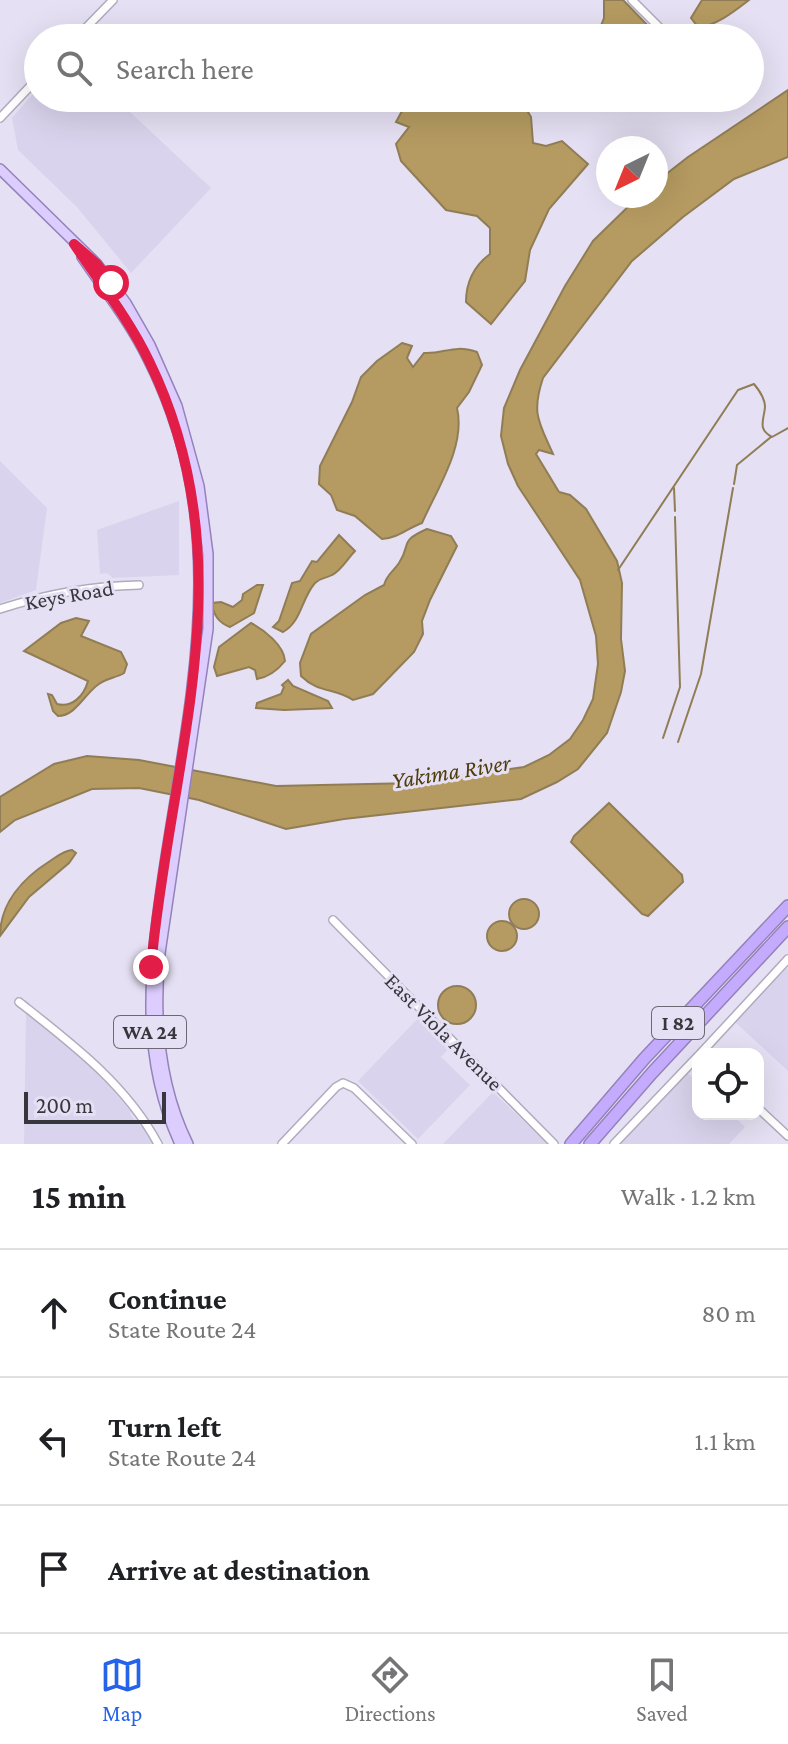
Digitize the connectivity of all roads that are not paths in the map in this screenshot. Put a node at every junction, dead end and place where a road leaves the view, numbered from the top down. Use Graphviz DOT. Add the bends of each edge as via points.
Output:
graph roads {
  1 [pos="113,0"];
  2 [pos="632,0"];
  3 [pos="90,24"];
  4 [pos="656,24"];
  5 [pos="24,93"];
  6 [pos="0,118"];
  7 [pos="1,171"];
  8 [pos="139,585"];
  9 [pos="0,609"];
  10 [pos="788,906"];
  11 [pos="161,917"];
  12 [pos="333,920"];
  13 [pos="788,927"];
  14 [pos="787,962"];
  15 [pos="19,1002"];
  16 [pos="706,1048"];
  17 [pos="692,1062"];
  18 [pos="652,1073"];
  19 [pos="764,1114"];
  20 [pos="788,1136"];
  21 [pos="158,1144"];
  22 [pos="180,1144"];
  23 [pos="188,1144"];
  24 [pos="282,1144"];
  25 [pos="412,1144"];
  26 [pos="554,1144"];
  27 [pos="571,1144"];
  28 [pos="590,1144"];
  29 [pos="596,1144"];
  30 [pos="614,1144"];
  1 -- 3 [label="street"];
  2 -- 4 [label="street"];
  5 -- 6 [label="street"];
  7 -- 11 [label="main road, WA 24" via="97,264 126,303 177,406 199,486 206,534 204,662"];
  8 -- 9 [label="street, Keys Road" via="42,596"];
  10 -- 27 [label="highway, I 82"];
  11 -- 22 [label="main road, WA 24" via="150,985 150,1032 158,1080"];
  11 -- 23 [label="main road, WA 24" via="159,1035 172,1102"];
  12 -- 26 [label="street, East Viola Avenue"];
  13 -- 18 [label="highway, I 82"];
  14 -- 16 [label="street"];
  15 -- 21 [label="street" via="100,1068"];
  17 -- 30 [label="street"];
  18 -- 28 [label="highway, I 82"];
  18 -- 29 [label="highway"];
  19 -- 20 [label="street"];
  24 -- 25 [label="street" via="343,1083"];
}
